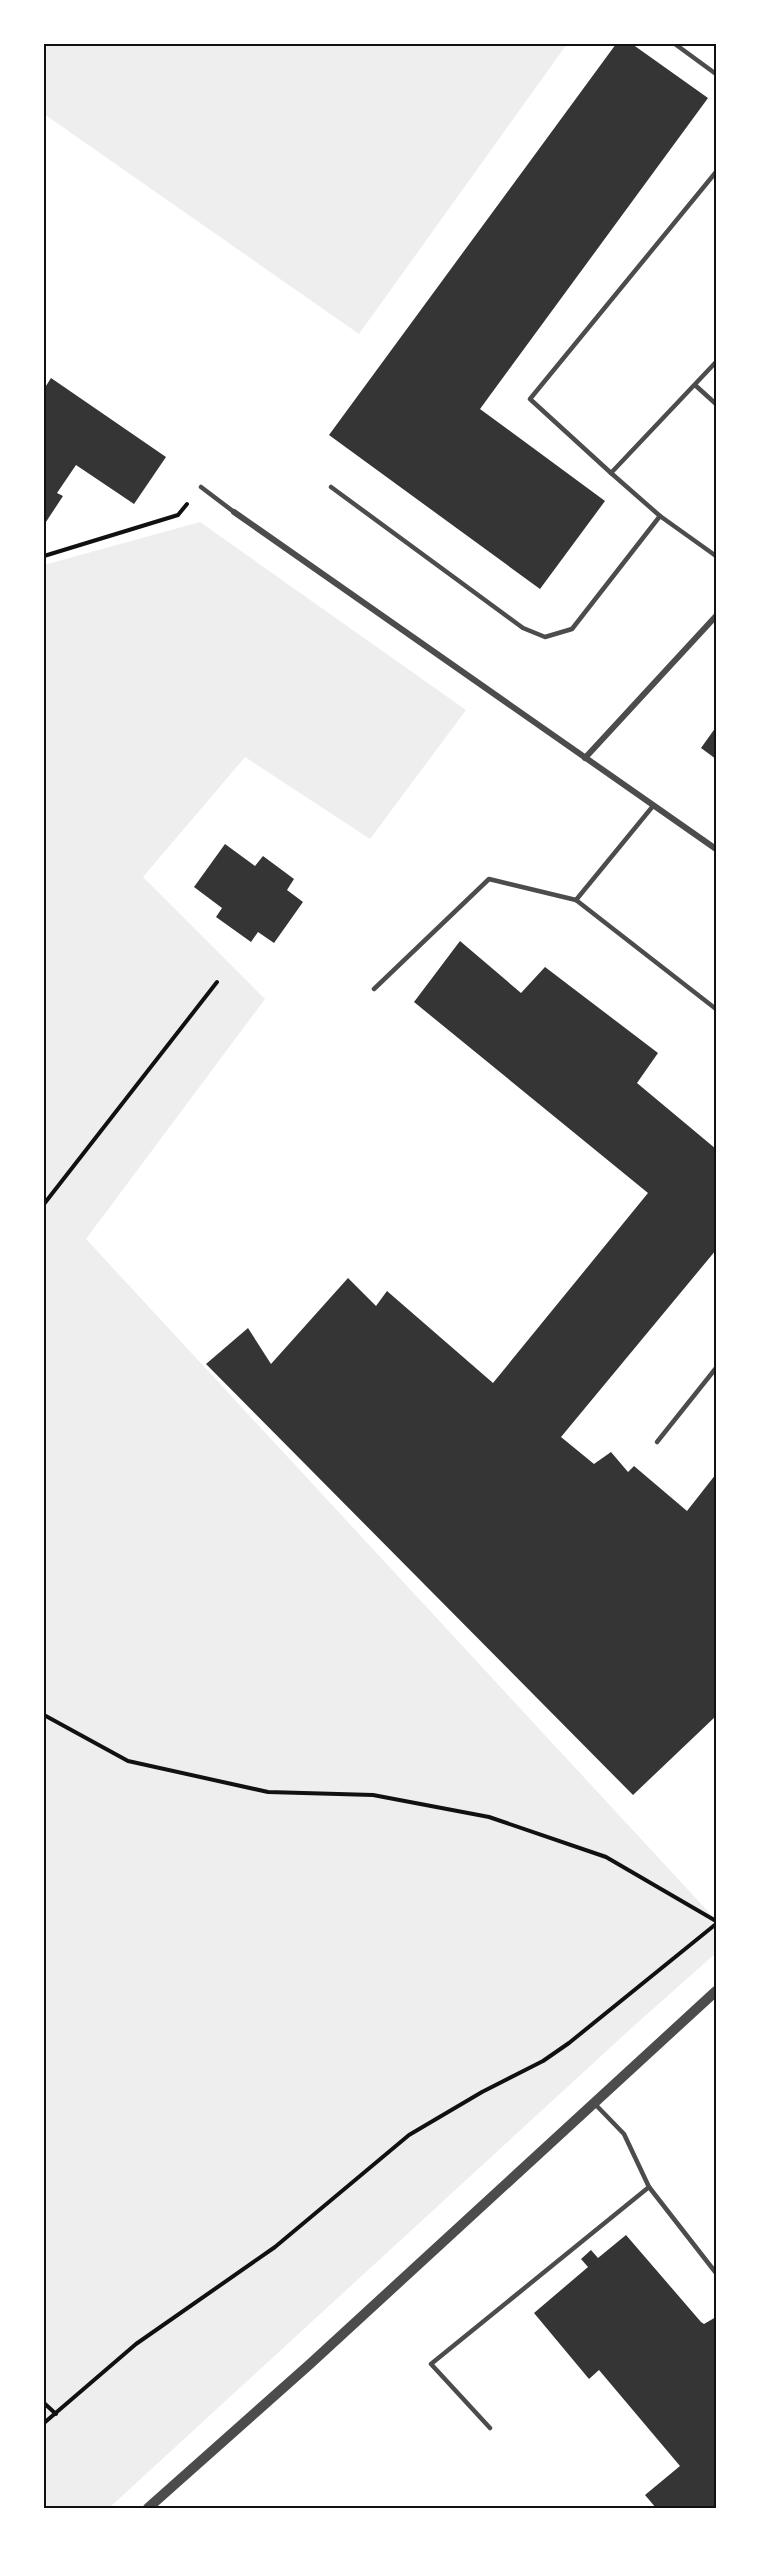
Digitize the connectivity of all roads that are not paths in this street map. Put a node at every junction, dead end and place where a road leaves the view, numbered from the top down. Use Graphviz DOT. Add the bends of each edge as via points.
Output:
graph roads {
  1 [pos="675,44"];
  2 [pos="717,74"];
  3 [pos="717,172"];
  4 [pos="717,362"];
  5 [pos="695,385"];
  6 [pos="717,404"];
  7 [pos="611,473"];
  8 [pos="201,487"];
  9 [pos="332,487"];
  10 [pos="234,512"];
  11 [pos="660,516"];
  12 [pos="717,556"];
  13 [pos="717,616"];
  14 [pos="585,758"];
  15 [pos="653,806"];
  16 [pos="717,849"];
  17 [pos="576,900"];
  18 [pos="374,988"];
  19 [pos="717,1009"];
  20 [pos="717,1368"];
  21 [pos="657,1443"];
  22 [pos="717,1991"];
  23 [pos="594,2103"];
  24 [pos="649,2187"];
  25 [pos="717,2273"];
  26 [pos="490,2428"];
  27 [pos="148,2508"];
  1 -- 2 [label="lane"];
  3 -- 7 [label="lane" via="530,399"];
  4 -- 5 [label="lane"];
  5 -- 6 [label="lane"];
  5 -- 7 [label="lane"];
  7 -- 11 [label="lane"];
  8 -- 10 [label="lane"];
  9 -- 11 [label="lane" via="524,628 545,637 572,629"];
  10 -- 14 [label="street"];
  11 -- 12 [label="lane"];
  13 -- 14 [label="street"];
  14 -- 15 [label="street"];
  15 -- 16 [label="street"];
  15 -- 17 [label="lane"];
  17 -- 18 [label="lane" via="489,879"];
  17 -- 19 [label="lane"];
  20 -- 21 [label="lane"];
  22 -- 23 [label="street"];
  23 -- 24 [label="lane" via="624,2134"];
  23 -- 27 [label="street"];
  24 -- 25 [label="lane"];
  24 -- 26 [label="lane" via="431,2364"];
}
